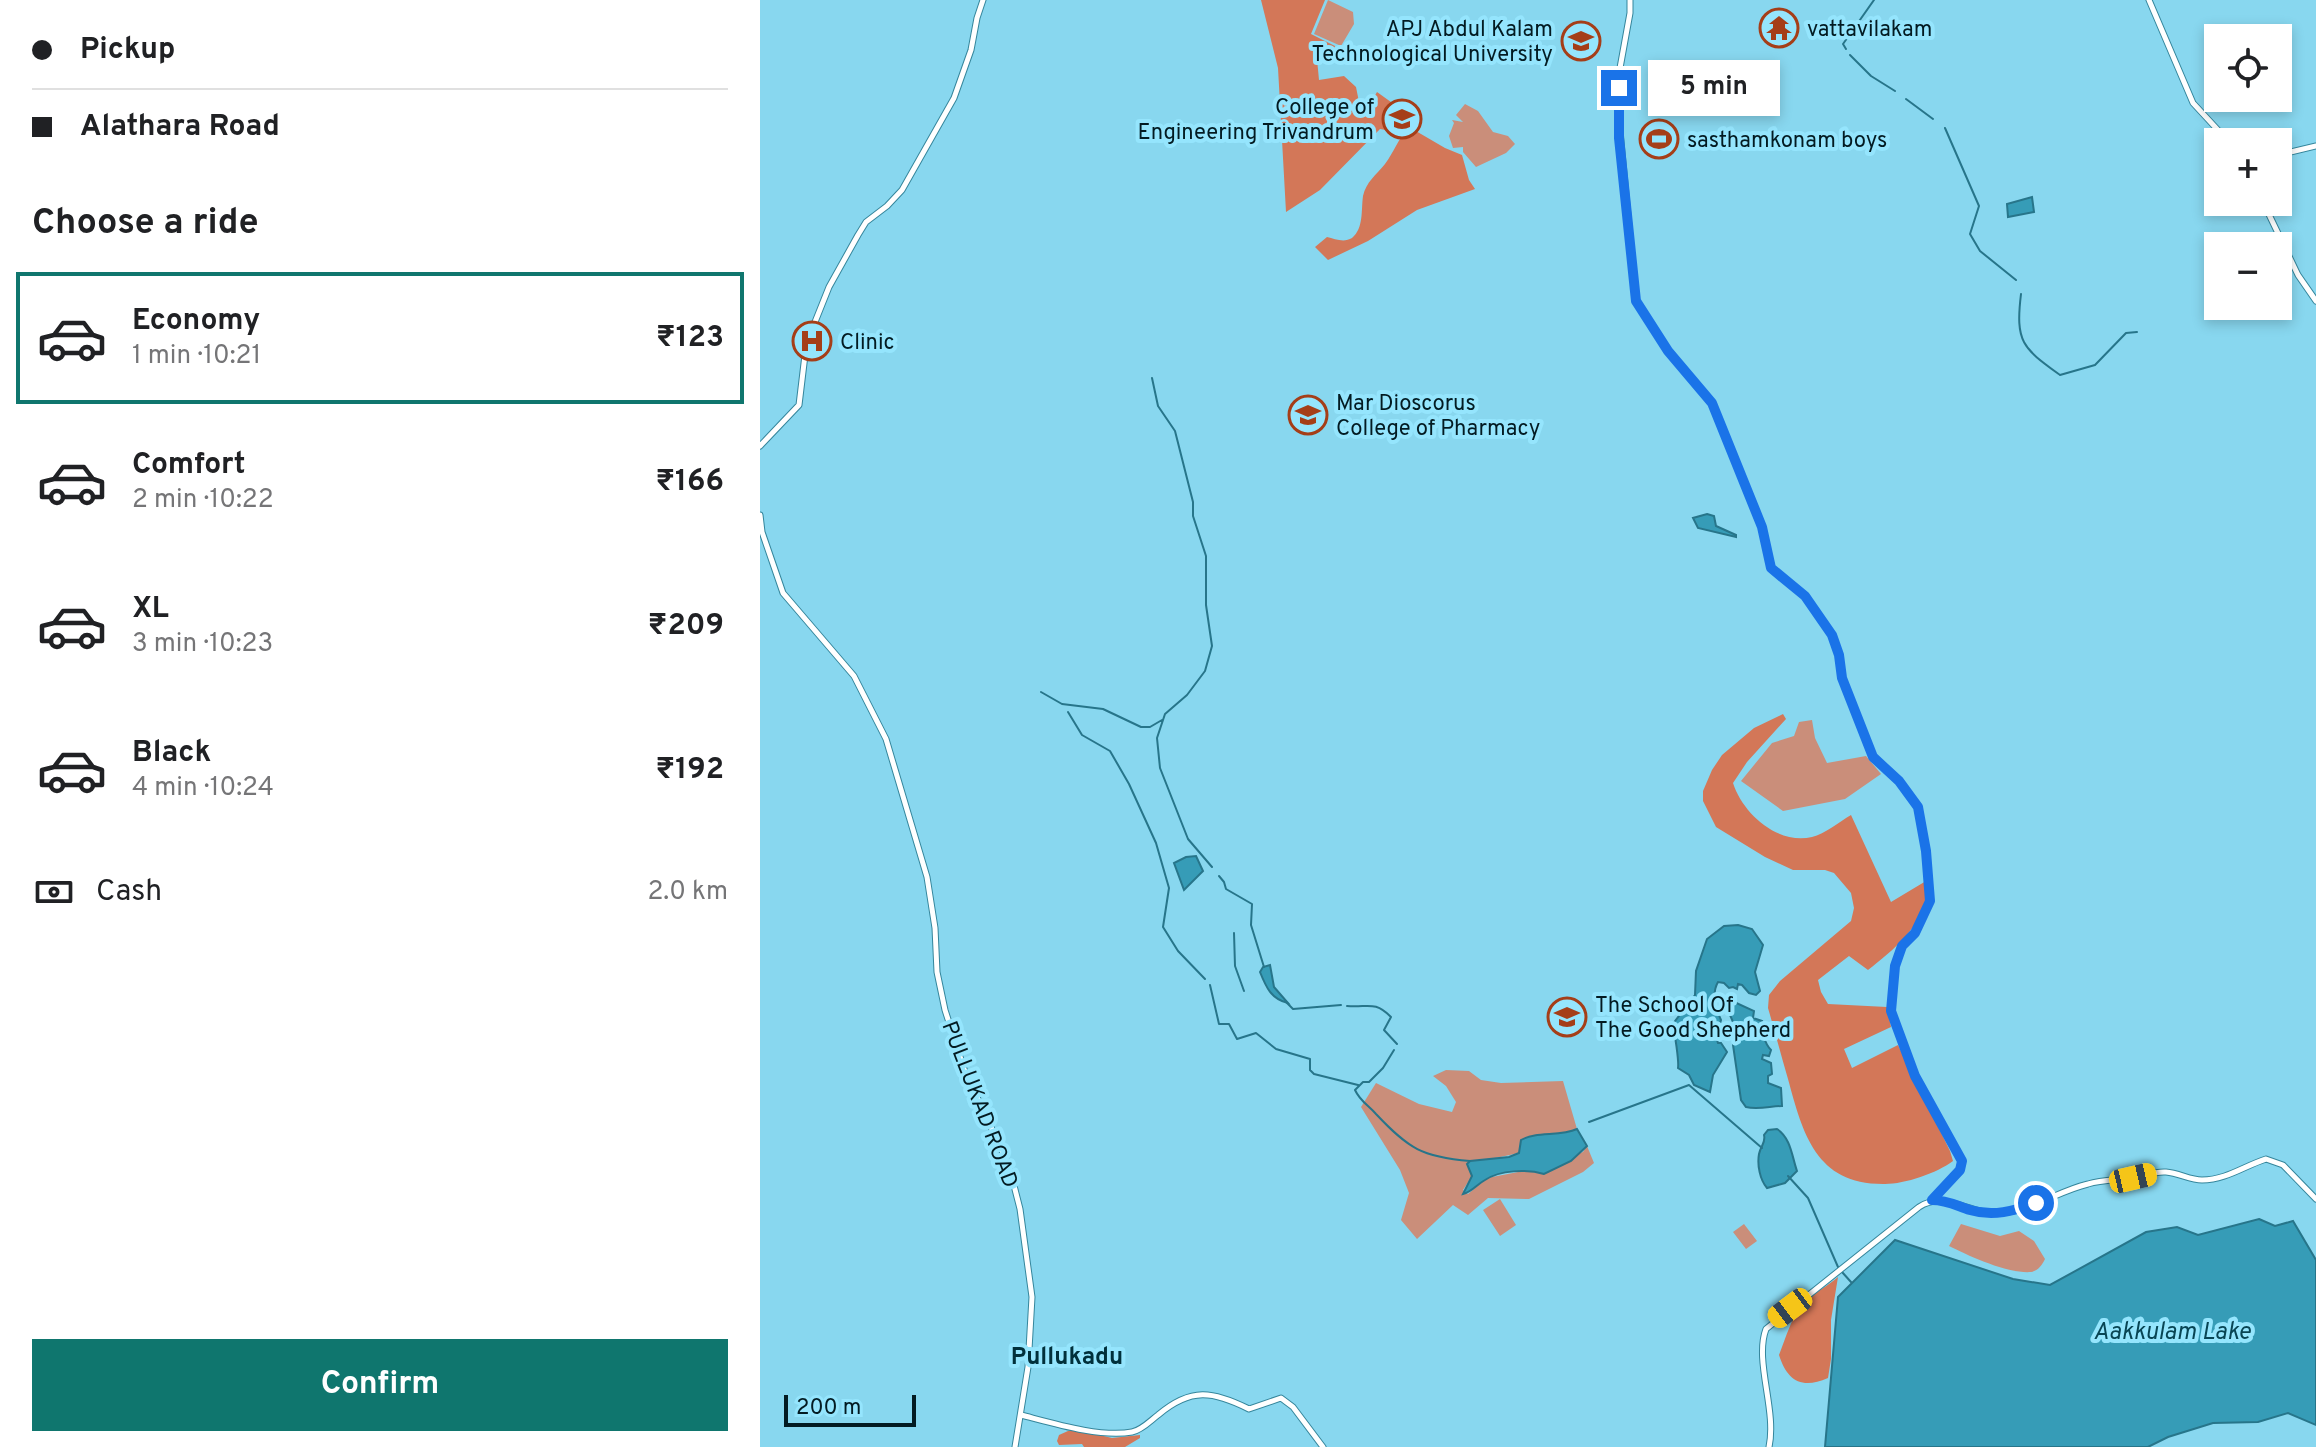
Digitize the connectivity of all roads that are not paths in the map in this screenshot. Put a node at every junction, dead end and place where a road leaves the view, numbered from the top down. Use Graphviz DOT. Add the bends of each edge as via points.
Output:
graph roads {
  1 [pos="983,0"];
  2 [pos="1630,0"];
  3 [pos="2149,0"];
  4 [pos="2216,128"];
  5 [pos="2316,146"];
  6 [pos="2292,152"];
  7 [pos="2270,216"];
  8 [pos="2316,301"];
  9 [pos="760,446"];
  10 [pos="760,515"];
  11 [pos="2316,1199"];
  12 [pos="1932,1200"];
  13 [pos="1021,1415"];
  14 [pos="1015,1447"];
  15 [pos="1323,1447"];
  16 [pos="1769,1447"];
  1 -- 9 [label="street" via="954,98 902,190 866,222 829,287 805,355 799,405"];
  2 -- 12 [label="street" via="1618,109 1636,301 1668,351 1712,403 1762,527 1771,568 1805,596 1832,635 1842,678 1873,757 1918,807 1930,901 1915,933 1902,946 1891,1011 1915,1076 1962,1161"];
  3 -- 4 [label="street" via="2193,103"];
  5 -- 6 [label="street"];
  7 -- 8 [label="street"];
  10 -- 13 [label="street, PULLUKAD ROAD" via="783,593 854,676 874,712 916,836 927,877 945,1010 964,1069 1009,1166 1020,1209 1032,1297"];
  11 -- 12 [label="street" via="2283,1165 2266,1159 2213,1179 2161,1172 2089,1183 1999,1213"];
  12 -- 16 [label="street" via="1766,1329"];
  13 -- 14 [label="street, PULLUKAD ROAD"];
  13 -- 15 [label="street" via="1114,1434 1139,1430 1168,1406 1188,1398 1217,1394 1249,1409 1281,1398"];
}
